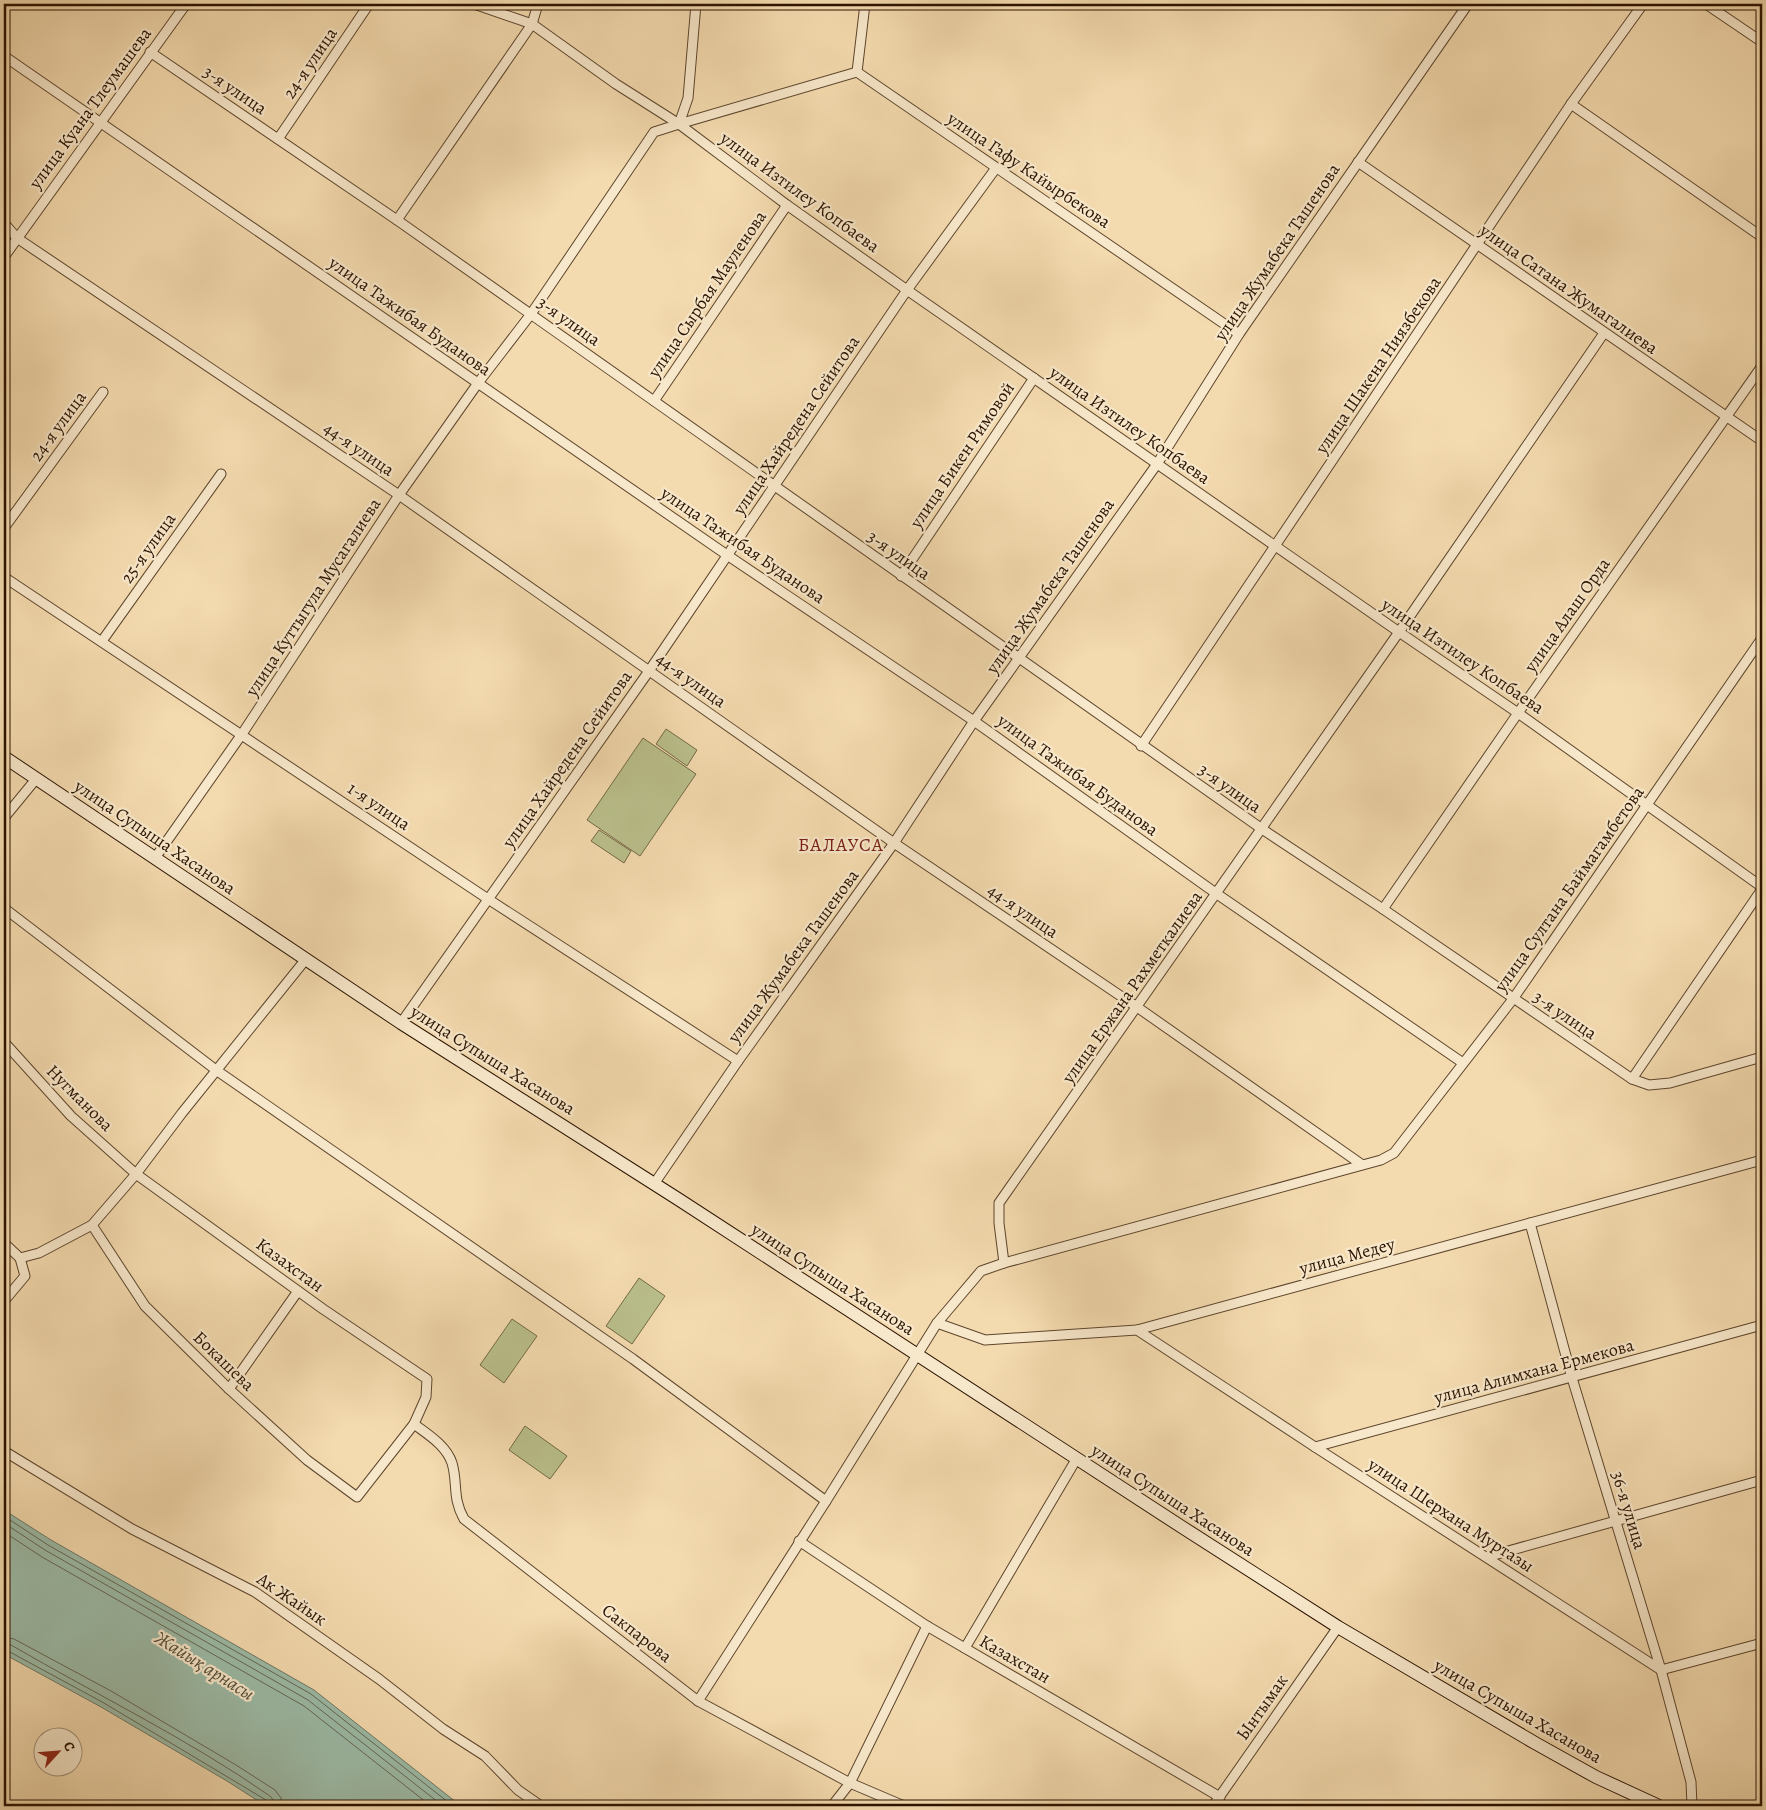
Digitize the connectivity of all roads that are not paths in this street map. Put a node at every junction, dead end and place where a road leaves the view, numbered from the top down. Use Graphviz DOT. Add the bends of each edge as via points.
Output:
graph roads {
  1 [pos="186,4"];
  2 [pos="369,4"];
  3 [pos="474,4"];
  4 [pos="538,4"];
  5 [pos="696,4"];
  6 [pos="865,4"];
  7 [pos="1468,4"];
  8 [pos="1643,4"];
  9 [pos="1706,4"];
  10 [pos="532,24"];
  11 [pos="1762,42"];
  12 [pos="150,52"];
  13 [pos="4,56"];
  14 [pos="857,72"];
  15 [pos="1572,104"];
  16 [pos="100,122"];
  17 [pos="679,124"];
  18 [pos="278,139"];
  19 [pos="1358,162"];
  20 [pos="996,168"];
  21 [pos="787,205"];
  22 [pos="397,220"];
  23 [pos="4,223"];
  24 [pos="1762,237"];
  25 [pos="17,238"];
  26 [pos="1477,246"];
  27 [pos="4,257"];
  28 [pos="907,290"];
  29 [pos="531,314"];
  30 [pos="1604,333"];
  31 [pos="1239,334"];
  32 [pos="1762,366"];
  33 [pos="1034,378"];
  34 [pos="478,383"];
  35 [pos="104,392"];
  36 [pos="654,401"];
  37 [pos="1727,417"];
  38 [pos="1762,441"];
  39 [pos="1157,464"];
  40 [pos="221,474"];
  41 [pos="774,486"];
  42 [pos="399,495"];
  43 [pos="4,528"];
  44 [pos="1275,546"];
  45 [pos="727,555"];
  46 [pos="4,576"];
  47 [pos="901,576"];
  48 [pos="1399,632"];
  49 [pos="1762,638"];
  50 [pos="102,641"];
  51 [pos="1018,659"];
  52 [pos="649,671"];
  53 [pos="1518,713"];
  54 [pos="974,721"];
  55 [pos="242,734"];
  56 [pos="1141,746"];
  57 [pos="4,757"];
  58 [pos="36,779"];
  59 [pos="1649,805"];
  60 [pos="4,818"];
  61 [pos="1262,829"];
  62 [pos="894,844"];
  63 [pos="155,858"];
  64 [pos="1762,888"];
  65 [pos="1217,894"];
  66 [pos="488,899"];
  67 [pos="4,908"];
  68 [pos="1383,910"];
  69 [pos="306,959"];
  70 [pos="1513,999"];
  71 [pos="1137,1007"];
  72 [pos="400,1022"];
  73 [pos="4,1042"];
  74 [pos="1762,1057"];
  75 [pos="738,1061"];
  76 [pos="1464,1063"];
  77 [pos="216,1070"];
  78 [pos="1632,1079"];
  79 [pos="1762,1160"];
  80 [pos="1360,1164"];
  81 [pos="136,1174"];
  82 [pos="654,1184"];
  83 [pos="1530,1223"];
  84 [pos="92,1225"];
  85 [pos="4,1243"];
  86 [pos="20,1258"];
  87 [pos="1004,1263"];
  88 [pos="298,1291"];
  89 [pos="4,1300"];
  90 [pos="936,1324"];
  91 [pos="1762,1325"];
  92 [pos="1137,1330"];
  93 [pos="918,1355"];
  94 [pos="1572,1378"];
  95 [pos="228,1389"];
  96 [pos="414,1424"];
  97 [pos="1315,1447"];
  98 [pos="4,1451"];
  99 [pos="1077,1458"];
  100 [pos="1762,1480"];
  101 [pos="826,1501"];
  102 [pos="1616,1522"];
  103 [pos="799,1541"];
  104 [pos="1487,1558"];
  105 [pos="927,1626"];
  106 [pos="1338,1626"];
  107 [pos="1762,1643"];
  108 [pos="965,1648"];
  109 [pos="1661,1670"];
  110 [pos="698,1701"];
  111 [pos="850,1783"];
  112 [pos="1220,1797"];
  113 [pos="541,1806"];
  114 [pos="832,1806"];
  115 [pos="904,1806"];
  116 [pos="1213,1806"];
  117 [pos="1659,1806"];
  118 [pos="1692,1806"];
  1 -- 12 [label="street, улица Куана Тлеумашева"];
  2 -- 18 [label="street, 24-я улица"];
  3 -- 10 [label="street, улица Изтилеу Копбаева"];
  4 -- 10 [label="street"];
  5 -- 17 [label="street" via="688,98"];
  6 -- 14 [label="street"];
  7 -- 19 [label="street, улица Жумабека Ташенова"];
  8 -- 15 [label="street, улица Шакена Ниязбекова"];
  9 -- 11 [label="street"];
  10 -- 17 [label="street, улица Изтилеу Копбаева"];
  10 -- 22 [label="street"];
  12 -- 16 [label="street, улица Куана Тлеумашева"];
  12 -- 18 [label="street, 3-я улица"];
  13 -- 16 [label="street, улица Тажибая Буданова"];
  14 -- 17 [label="street, улица Куттыгула Мусагалиева"];
  14 -- 20 [label="street, улица Гафу Кайырбекова"];
  15 -- 24 [label="street"];
  15 -- 26 [label="street, улица Шакена Ниязбекова"];
  16 -- 25 [label="street, улица Куана Тлеумашева"];
  16 -- 34 [label="street, улица Тажибая Буданова"];
  17 -- 21 [label="street, улица Изтилеу Копбаева"];
  17 -- 29 [label="street, улица Куттыгула Мусагалиева" via="654,132"];
  18 -- 22 [label="street, 3-я улица"];
  19 -- 26 [label="street, улица Сатана Жумагалиева"];
  19 -- 31 [label="street, улица Жумабека Ташенова"];
  20 -- 28 [label="street, улица Хайредена Сейитова"];
  20 -- 31 [label="street, улица Гафу Кайырбекова"];
  21 -- 28 [label="street, улица Изтилеу Копбаева"];
  21 -- 36 [label="street, улица Сырбая Мауленова"];
  22 -- 29 [label="street, 3-я улица"];
  23 -- 25 [label="street, 44-я улица"];
  25 -- 27 [label="street, улица Куана Тлеумашева"];
  25 -- 42 [label="street, 44-я улица"];
  26 -- 30 [label="street, улица Сатана Жумагалиева"];
  26 -- 44 [label="street, улица Шакена Ниязбекова"];
  28 -- 33 [label="street, улица Изтилеу Копбаева"];
  28 -- 41 [label="street, улица Хайредена Сейитова"];
  29 -- 34 [label="street, улица Куттыгула Мусагалиева"];
  29 -- 36 [label="street, 3-я улица"];
  30 -- 37 [label="street, улица Сатана Жумагалиева"];
  30 -- 48 [label="street, улица Ержана Рахметкалиева"];
  31 -- 39 [label="street, улица Жумабека Ташенова"];
  32 -- 37 [label="street, улица Алаш Орда"];
  33 -- 39 [label="street, улица Изтилеу Копбаева"];
  33 -- 47 [label="street, улица Бикен Римовой"];
  34 -- 42 [label="street, улица Куттыгула Мусагалиева"];
  34 -- 45 [label="street, улица Тажибая Буданова"];
  35 -- 43 [label="street, 24-я улица"];
  36 -- 41 [label="street, 3-я улица"];
  37 -- 38 [label="street, улица Сатана Жумагалиева"];
  37 -- 53 [label="street, улица Алаш Орда"];
  39 -- 44 [label="street, улица Изтилеу Копбаева"];
  39 -- 51 [label="street, улица Жумабека Ташенова"];
  40 -- 50 [label="street, 25-я улица"];
  41 -- 45 [label="street, улица Хайредена Сейитова"];
  41 -- 47 [label="street, 3-я улица"];
  42 -- 52 [label="street, 44-я улица"];
  42 -- 55 [label="street, улица Куттыгула Мусагалиева"];
  44 -- 48 [label="street, улица Изтилеу Копбаева"];
  44 -- 56 [label="street, улица Шакена Ниязбекова"];
  45 -- 52 [label="street, улица Хайредена Сейитова"];
  45 -- 54 [label="street, улица Тажибая Буданова"];
  46 -- 50 [label="street, 1-я улица"];
  47 -- 51 [label="street, 3-я улица"];
  48 -- 53 [label="street, улица Изтилеу Копбаева"];
  48 -- 61 [label="street, улица Ержана Рахметкалиева"];
  49 -- 59 [label="street, улица Султана Баймагамбетова"];
  50 -- 55 [label="street, 1-я улица"];
  51 -- 54 [label="street, улица Жумабека Ташенова"];
  51 -- 56 [label="street, 3-я улица"];
  52 -- 62 [label="street, 44-я улица"];
  52 -- 66 [label="street, улица Хайредена Сейитова"];
  53 -- 59 [label="street, улица Изтилеу Копбаева"];
  53 -- 68 [label="street, улица Алаш Орда"];
  54 -- 62 [label="street, улица Жумабека Ташенова"];
  54 -- 65 [label="street, улица Тажибая Буданова"];
  55 -- 63 [label="street, улица Куттыгула Мусагалиева"];
  55 -- 66 [label="street, 1-я улица"];
  56 -- 61 [label="street, 3-я улица"];
  57 -- 58 [label="street, улица Супыша Хасанова"];
  58 -- 60 [label="street"];
  58 -- 63 [label="street, улица Супыша Хасанова"];
  59 -- 64 [label="street, улица Изтилеу Копбаева"];
  59 -- 70 [label="street, улица Султана Баймагамбетова"];
  61 -- 65 [label="street, улица Ержана Рахметкалиева"];
  61 -- 68 [label="street, 3-я улица"];
  62 -- 71 [label="street, 44-я улица"];
  62 -- 75 [label="street, улица Жумабека Ташенова"];
  63 -- 69 [label="street, улица Супыша Хасанова"];
  64 -- 78 [label="street"];
  65 -- 71 [label="street, улица Ержана Рахметкалиева"];
  65 -- 76 [label="street, улица Тажибая Буданова"];
  66 -- 72 [label="street, улица Хайредена Сейитова"];
  66 -- 75 [label="street, 1-я улица"];
  67 -- 77 [label="street"];
  68 -- 70 [label="street, 3-я улица"];
  69 -- 72 [label="street, улица Супыша Хасанова"];
  69 -- 77 [label="street"];
  70 -- 76 [label="street, улица Султана Баймагамбетова"];
  70 -- 78 [label="street, 3-я улица"];
  71 -- 80 [label="street, 44-я улица"];
  71 -- 87 [label="street, улица Ержана Рахметкалиева" via="999,1203"];
  72 -- 82 [label="street, улица Супыша Хасанова"];
  73 -- 81 [label="street, Нугманова" via="71,1116"];
  74 -- 78 [label="street" via="1670,1083 1649,1086"];
  75 -- 82 [label="street, улица Жумабека Ташенова"];
  76 -- 80 [label="street, улица Султана Баймагамбетова" via="1394,1153 1381,1160"];
  77 -- 81 [label="street"];
  77 -- 101 [label="street" via="633,1359"];
  79 -- 83 [label="street, улица Медеу"];
  80 -- 87 [label="street"];
  81 -- 84 [label="street"];
  81 -- 88 [label="street, Казахстан"];
  82 -- 93 [label="street, улица Супыша Хасанова"];
  83 -- 92 [label="street, улица Медеу"];
  83 -- 94 [label="street, 36-я улица"];
  84 -- 86 [label="street" via="39,1253"];
  84 -- 95 [label="street, Бокашева" via="145,1306"];
  85 -- 86 [label="street"];
  86 -- 89 [label="street" via="25,1276"];
  87 -- 90 [label="street" via="980,1270"];
  88 -- 95 [label="street"];
  88 -- 96 [label="street, Казахстан" via="427,1380 426,1396"];
  90 -- 92 [label="street, улица Медеу" via="985,1340"];
  90 -- 93 [label="street"];
  91 -- 94 [label="street, улица Алимхана Ермекова"];
  92 -- 97 [label="street, улица Шерхана Муртазы"];
  93 -- 99 [label="street, улица Супыша Хасанова"];
  93 -- 101 [label="street"];
  94 -- 97 [label="street, улица Алимхана Ермекова"];
  94 -- 102 [label="street, 36-я улица"];
  95 -- 96 [label="street, Бокашева" via="306,1460 357,1497"];
  96 -- 110 [label="street, Сакпарова" via="440,1444 452,1462 457,1508 464,1519"];
  97 -- 104 [label="street, улица Шерхана Муртазы"];
  98 -- 113 [label="street, Ак Жайык" via="132,1529 255,1592 485,1756 518,1790"];
  99 -- 106 [label="street, улица Супыша Хасанова"];
  99 -- 108 [label="street"];
  100 -- 102 [label="street"];
  101 -- 103 [label="street"];
  102 -- 104 [label="street"];
  102 -- 109 [label="street, 36-я улица"];
  103 -- 105 [label="street, Казахстан"];
  103 -- 110 [label="street"];
  104 -- 109 [label="street, улица Шерхана Муртазы"];
  105 -- 108 [label="street, Казахстан"];
  105 -- 111 [label="street"];
  106 -- 112 [label="street, Ынтымак"];
  106 -- 117 [label="street, улица Супыша Хасанова" via="1596,1777"];
  107 -- 109 [label="street"];
  108 -- 112 [label="street, Казахстан"];
  109 -- 118 [label="street, 36-я улица" via="1691,1782"];
  110 -- 111 [label="street, Сакпарова"];
  111 -- 114 [label="street"];
  111 -- 115 [label="street, Сакпарова"];
  112 -- 116 [label="street, Ынтымак"];
}
